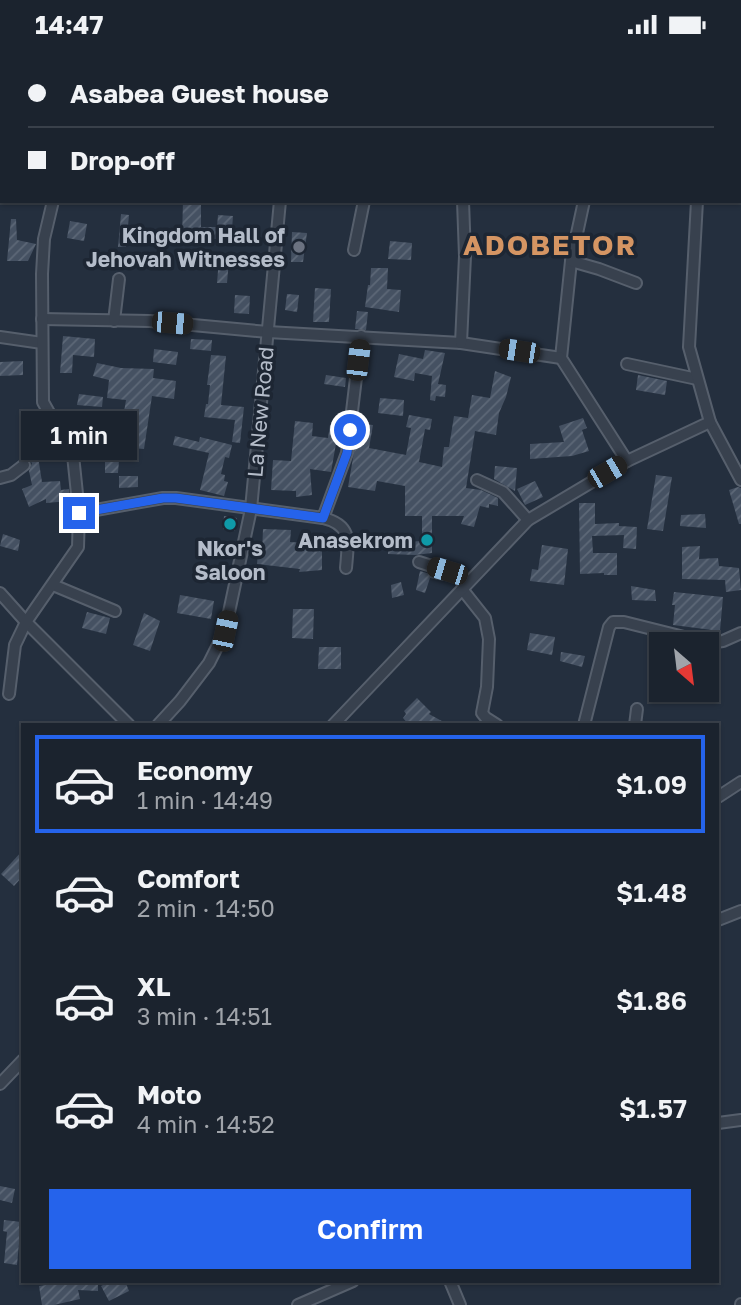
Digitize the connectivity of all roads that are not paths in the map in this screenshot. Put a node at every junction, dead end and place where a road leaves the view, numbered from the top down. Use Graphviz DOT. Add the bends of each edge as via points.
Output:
graph roads {
  1 [pos="53,203"];
  2 [pos="281,203"];
  3 [pos="364,203"];
  4 [pos="463,203"];
  5 [pos="584,203"];
  6 [pos="697,203"];
  7 [pos="354,250"];
  8 [pos="570,261"];
  9 [pos="119,279"];
  10 [pos="636,283"];
  11 [pos="42,319"];
  12 [pos="114,321"];
  13 [pos="268,332"];
  14 [pos="361,336"];
  15 [pos="0,337"];
  16 [pos="42,343"];
  17 [pos="461,343"];
  18 [pos="561,358"];
  19 [pos="627,364"];
  20 [pos="697,379"];
  21 [pos="710,422"];
  22 [pos="627,461"];
  23 [pos="24,465"];
  24 [pos="0,478"];
  25 [pos="477,480"];
  26 [pos="741,480"];
  27 [pos="251,509"];
  28 [pos="79,513"];
  29 [pos="323,518"];
  30 [pos="528,520"];
  31 [pos="419,562"];
  32 [pos="346,568"];
  33 [pos="53,585"];
  34 [pos="465,585"];
  35 [pos="0,593"];
  36 [pos="115,611"];
  37 [pos="26,622"];
  38 [pos="741,633"];
  39 [pos="9,694"];
  40 [pos="637,709"];
  41 [pos="127,723"];
  42 [pos="160,723"];
  43 [pos="335,723"];
  44 [pos="494,723"];
  45 [pos="584,723"];
  46 [pos="635,723"];
  47 [pos="741,782"];
  48 [pos="719,796"];
  49 [pos="741,911"];
  50 [pos="719,920"];
  51 [pos="21,1064"];
  52 [pos="0,1084"];
  53 [pos="741,1119"];
  54 [pos="719,1123"];
  55 [pos="348,1283"];
  56 [pos="451,1283"];
  57 [pos="298,1305"];
  58 [pos="460,1305"];
  1 -- 11 [label="street" via="44,239"];
  2 -- 13 [label="street, La New Road"];
  3 -- 7 [label="street"];
  4 -- 17 [label="street" via="466,255"];
  5 -- 8 [label="street"];
  6 -- 20 [label="street" via="689,321"];
  8 -- 10 [label="street"];
  8 -- 18 [label="street"];
  9 -- 12 [label="street"];
  11 -- 12 [label="street"];
  11 -- 16 [label="street"];
  12 -- 13 [label="street"];
  13 -- 14 [label="street"];
  13 -- 27 [label="street, La New Road"];
  14 -- 17 [label="street"];
  14 -- 29 [label="street" via="347,453"];
  15 -- 16 [label="street"];
  16 -- 28 [label="street" via="43,402 73,455"];
  17 -- 18 [label="street"];
  18 -- 22 [label="street"];
  19 -- 20 [label="street"];
  20 -- 21 [label="street"];
  21 -- 22 [label="street"];
  21 -- 26 [label="street"];
  22 -- 30 [label="street"];
  23 -- 24 [label="street"];
  25 -- 30 [label="street" via="503,492"];
  27 -- 28 [label="street" via="163,498"];
  27 -- 29 [label="street"];
  27 -- 42 [label="street, La New Road" via="225,631 209,663"];
  28 -- 33 [label="street" via="78,547"];
  29 -- 32 [label="street" via="341,526 348,537"];
  30 -- 34 [label="street"];
  31 -- 34 [label="street" via="447,571"];
  33 -- 36 [label="street"];
  33 -- 37 [label="street"];
  34 -- 43 [label="street"];
  34 -- 44 [label="street" via="485,618 489,639 482,713"];
  35 -- 37 [label="street"];
  37 -- 39 [label="street" via="15,645"];
  37 -- 41 [label="street"];
  38 -- 45 [label="street" via="708,643 613,622"];
  40 -- 46 [label="street"];
  47 -- 48 [label="street"];
  49 -- 50 [label="street"];
  51 -- 52 [label="street"];
  53 -- 54 [label="street"];
  55 -- 57 [label="street"];
  56 -- 58 [label="street"];
}
